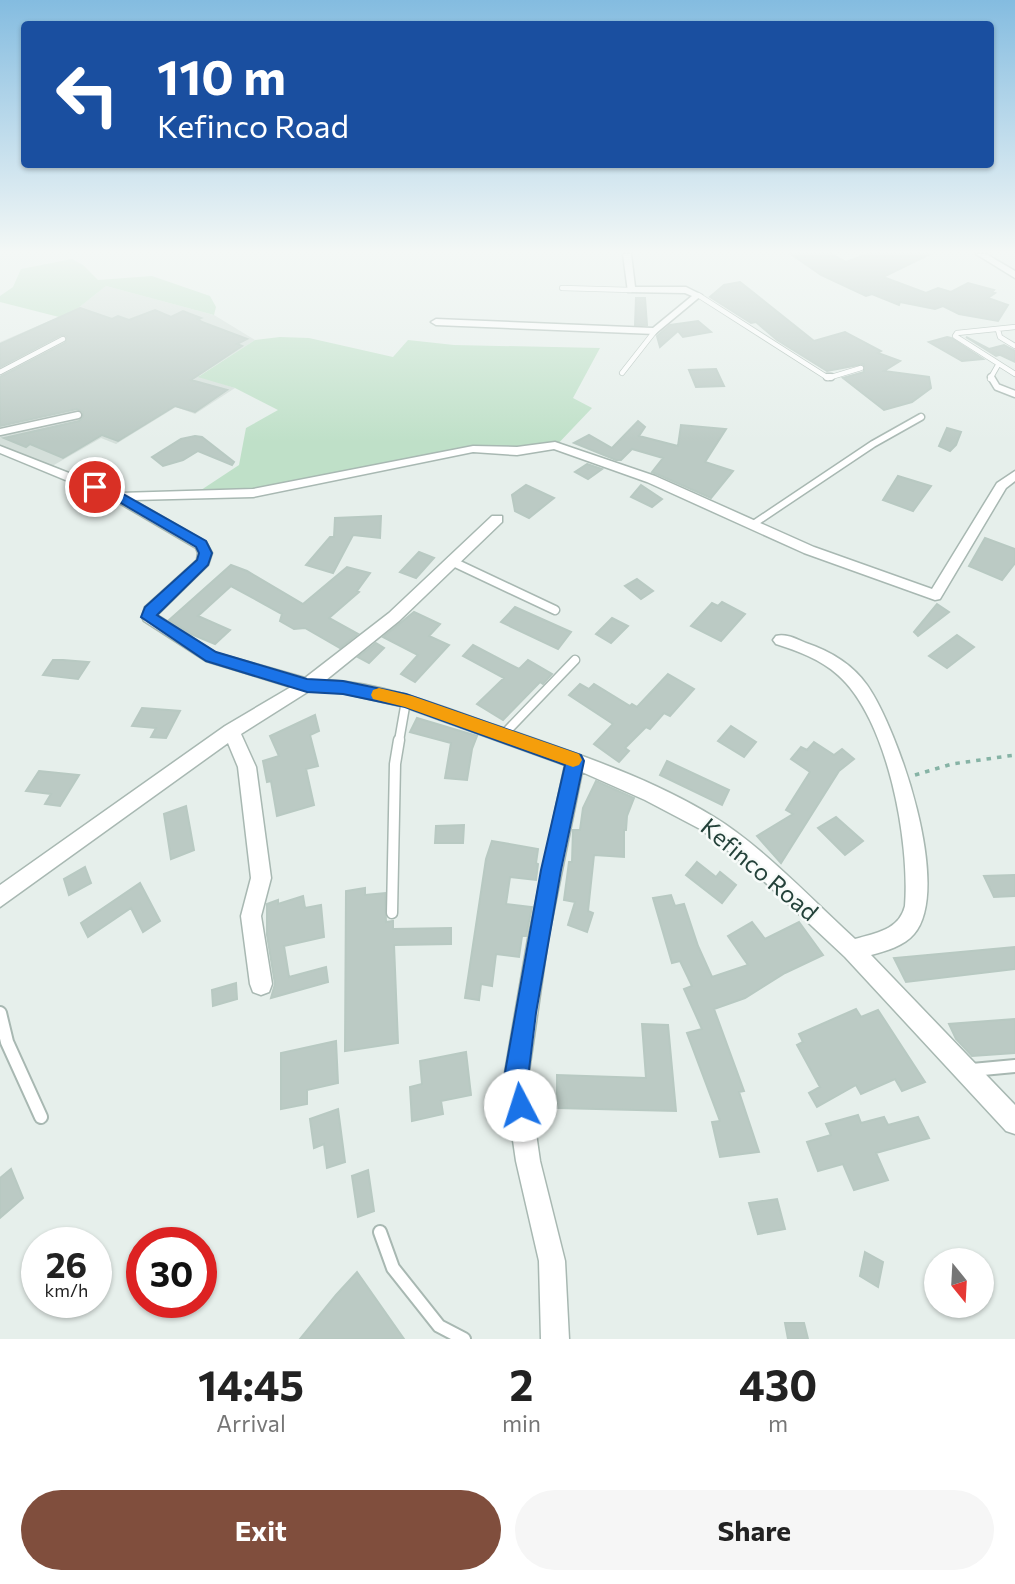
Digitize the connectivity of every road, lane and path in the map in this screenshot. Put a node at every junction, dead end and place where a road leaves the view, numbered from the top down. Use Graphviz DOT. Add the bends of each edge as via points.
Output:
graph roads {
  1 [pos="672,316"];
  2 [pos="732,316"];
  3 [pos="436,322"];
  4 [pos="1015,327"];
  5 [pos="998,330"];
  6 [pos="655,331"];
  7 [pos="64,339"];
  8 [pos="1015,346"];
  9 [pos="998,365"];
  10 [pos="862,368"];
  11 [pos="0,372"];
  12 [pos="622,373"];
  13 [pos="1015,374"];
  14 [pos="1015,394"];
  15 [pos="78,415"];
  16 [pos="921,417"];
  17 [pos="0,432"];
  18 [pos="0,449"];
  19 [pos="1015,475"];
  20 [pos="118,497"];
  21 [pos="497,519"];
  22 [pos="752,525"];
  23 [pos="451,561"];
  24 [pos="555,610"];
  25 [pos="781,640"];
  26 [pos="575,660"];
  27 [pos="307,685"];
  28 [pos="406,701"];
  29 [pos="231,731"];
  30 [pos="504,734"];
  31 [pos="1015,755"];
  32 [pos="575,761"];
  33 [pos="902,779"];
  34 [pos="0,897"];
  35 [pos="392,913"];
  36 [pos="852,950"];
  37 [pos="261,984"];
  38 [pos="0,1013"];
  39 [pos="1015,1066"];
  40 [pos="966,1071"];
  41 [pos="41,1117"];
  42 [pos="1015,1122"];
  43 [pos="380,1232"];
  44 [pos="464,1339"];
  45 [pos="555,1339"];
  1 -- 6 [label="street"];
  2 -- 10 [label="lane" via="828,378"];
  3 -- 6 [label="street"];
  4 -- 5 [label="lane"];
  5 -- 8 [label="lane" via="1000,337"];
  5 -- 9 [label="lane" via="966,330 955,336"];
  6 -- 12 [label="lane"];
  7 -- 11 [label="lane"];
  9 -- 13 [label="lane"];
  9 -- 14 [label="lane" via="990,379"];
  15 -- 17 [label="lane"];
  16 -- 22 [label="lane"];
  18 -- 20 [label="street, Kefinco Road"];
  19 -- 22 [label="street" via="1001,486 935,595"];
  20 -- 22 [label="street" via="253,493 473,449 517,451 555,445"];
  20 -- 27 [label="street, Kefinco Road" via="201,545 205,553 203,562 150,611 151,621 211,657"];
  21 -- 23 [label="street"];
  23 -- 24 [label="lane"];
  23 -- 27 [label="street" via="394,617"];
  25 -- 33 [label="street" via="827,656 861,690"];
  26 -- 30 [label="lane"];
  27 -- 28 [label="street, Kefinco Road" via="343,687"];
  27 -- 29 [label="street"];
  28 -- 30 [label="street, Kefinco Road"];
  28 -- 35 [label="lane" via="395,764"];
  29 -- 34 [label="street"];
  29 -- 37 [label="street" via="247,767 261,878 251,916"];
  30 -- 32 [label="street, Kefinco Road"];
  31 -- 33 [label="path" via="952,764"];
  32 -- 36 [label="street, Kefinco Road" via="709,824"];
  32 -- 45 [label="street" via="538,939 516,1078 528,1161 552,1261"];
  33 -- 36 [label="street" via="915,863 912,921 895,937"];
  36 -- 40 [label="street, Kefinco Road"];
  38 -- 41 [label="lane" via="7,1042"];
  39 -- 40 [label="lane"];
  40 -- 42 [label="street, Kefinco Road"];
  43 -- 44 [label="lane" via="393,1268 439,1326"];
}
